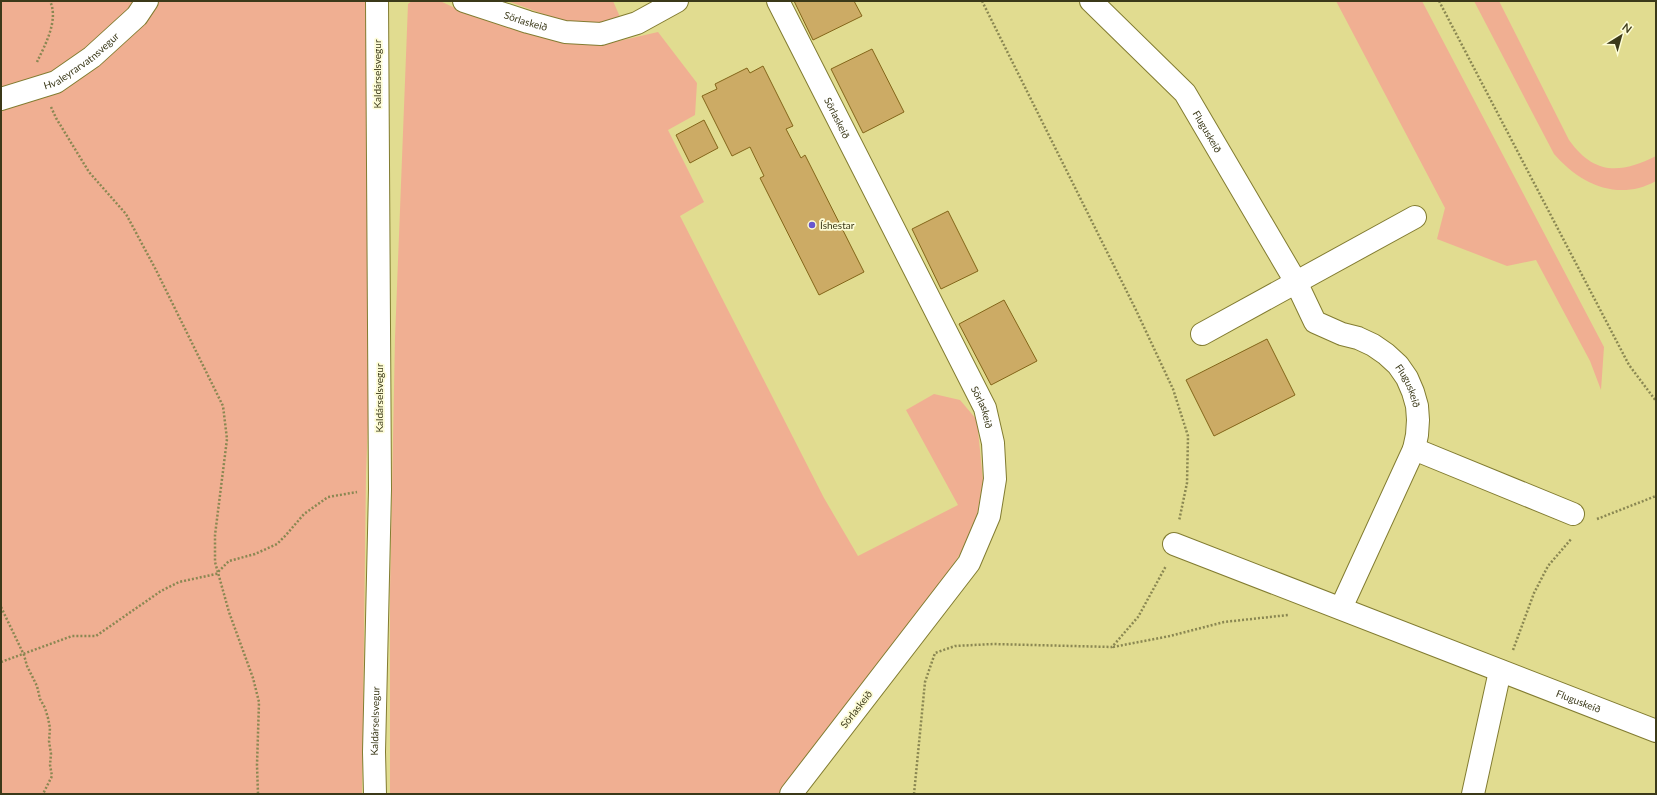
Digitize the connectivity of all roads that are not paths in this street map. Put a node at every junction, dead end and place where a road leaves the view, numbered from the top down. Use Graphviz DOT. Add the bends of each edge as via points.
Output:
graph roads {
  1 [pos="148,1"];
  2 [pos="377,1"];
  3 [pos="464,1"];
  4 [pos="677,1"];
  5 [pos="778,1"];
  6 [pos="1091,1"];
  7 [pos="21,93"];
  8 [pos="1415,217"];
  9 [pos="1296,282"];
  10 [pos="1202,334"];
  11 [pos="1414,449"];
  12 [pos="1580,524"];
  13 [pos="1174,544"];
  14 [pos="1341,608"];
  15 [pos="1500,671"];
  16 [pos="1656,731"];
  17 [pos="375,794"];
  18 [pos="791,794"];
  19 [pos="1473,794"];
  1 -- 7 [label="street, Hvaleyrarvatnsvegur" via="137,16 92,57 56,82"];
  2 -- 17 [label="street, Kaldárselsvegur" via="380,489"];
  3 -- 4 [label="street, Sörlaskeið" via="565,32 601,34 637,24"];
  5 -- 18 [label="street, Sörlaskeið" via="985,408 993,443 995,479 989,516 970,563"];
  6 -- 9 [label="street, Fluguskeið" via="1185,93"];
  8 -- 9 [label="street"];
  9 -- 10 [label="street"];
  9 -- 11 [label="street, Fluguskeið" via="1315,322 1373,344 1398,365 1407,378 1417,406 1417,435"];
  11 -- 12 [label="street"];
  11 -- 14 [label="street, Fluguskeið"];
  13 -- 14 [label="street, Fluguskeið"];
  14 -- 15 [label="street, Fluguskeið"];
  15 -- 16 [label="street, Fluguskeið"];
  15 -- 19 [label="street"];
}
